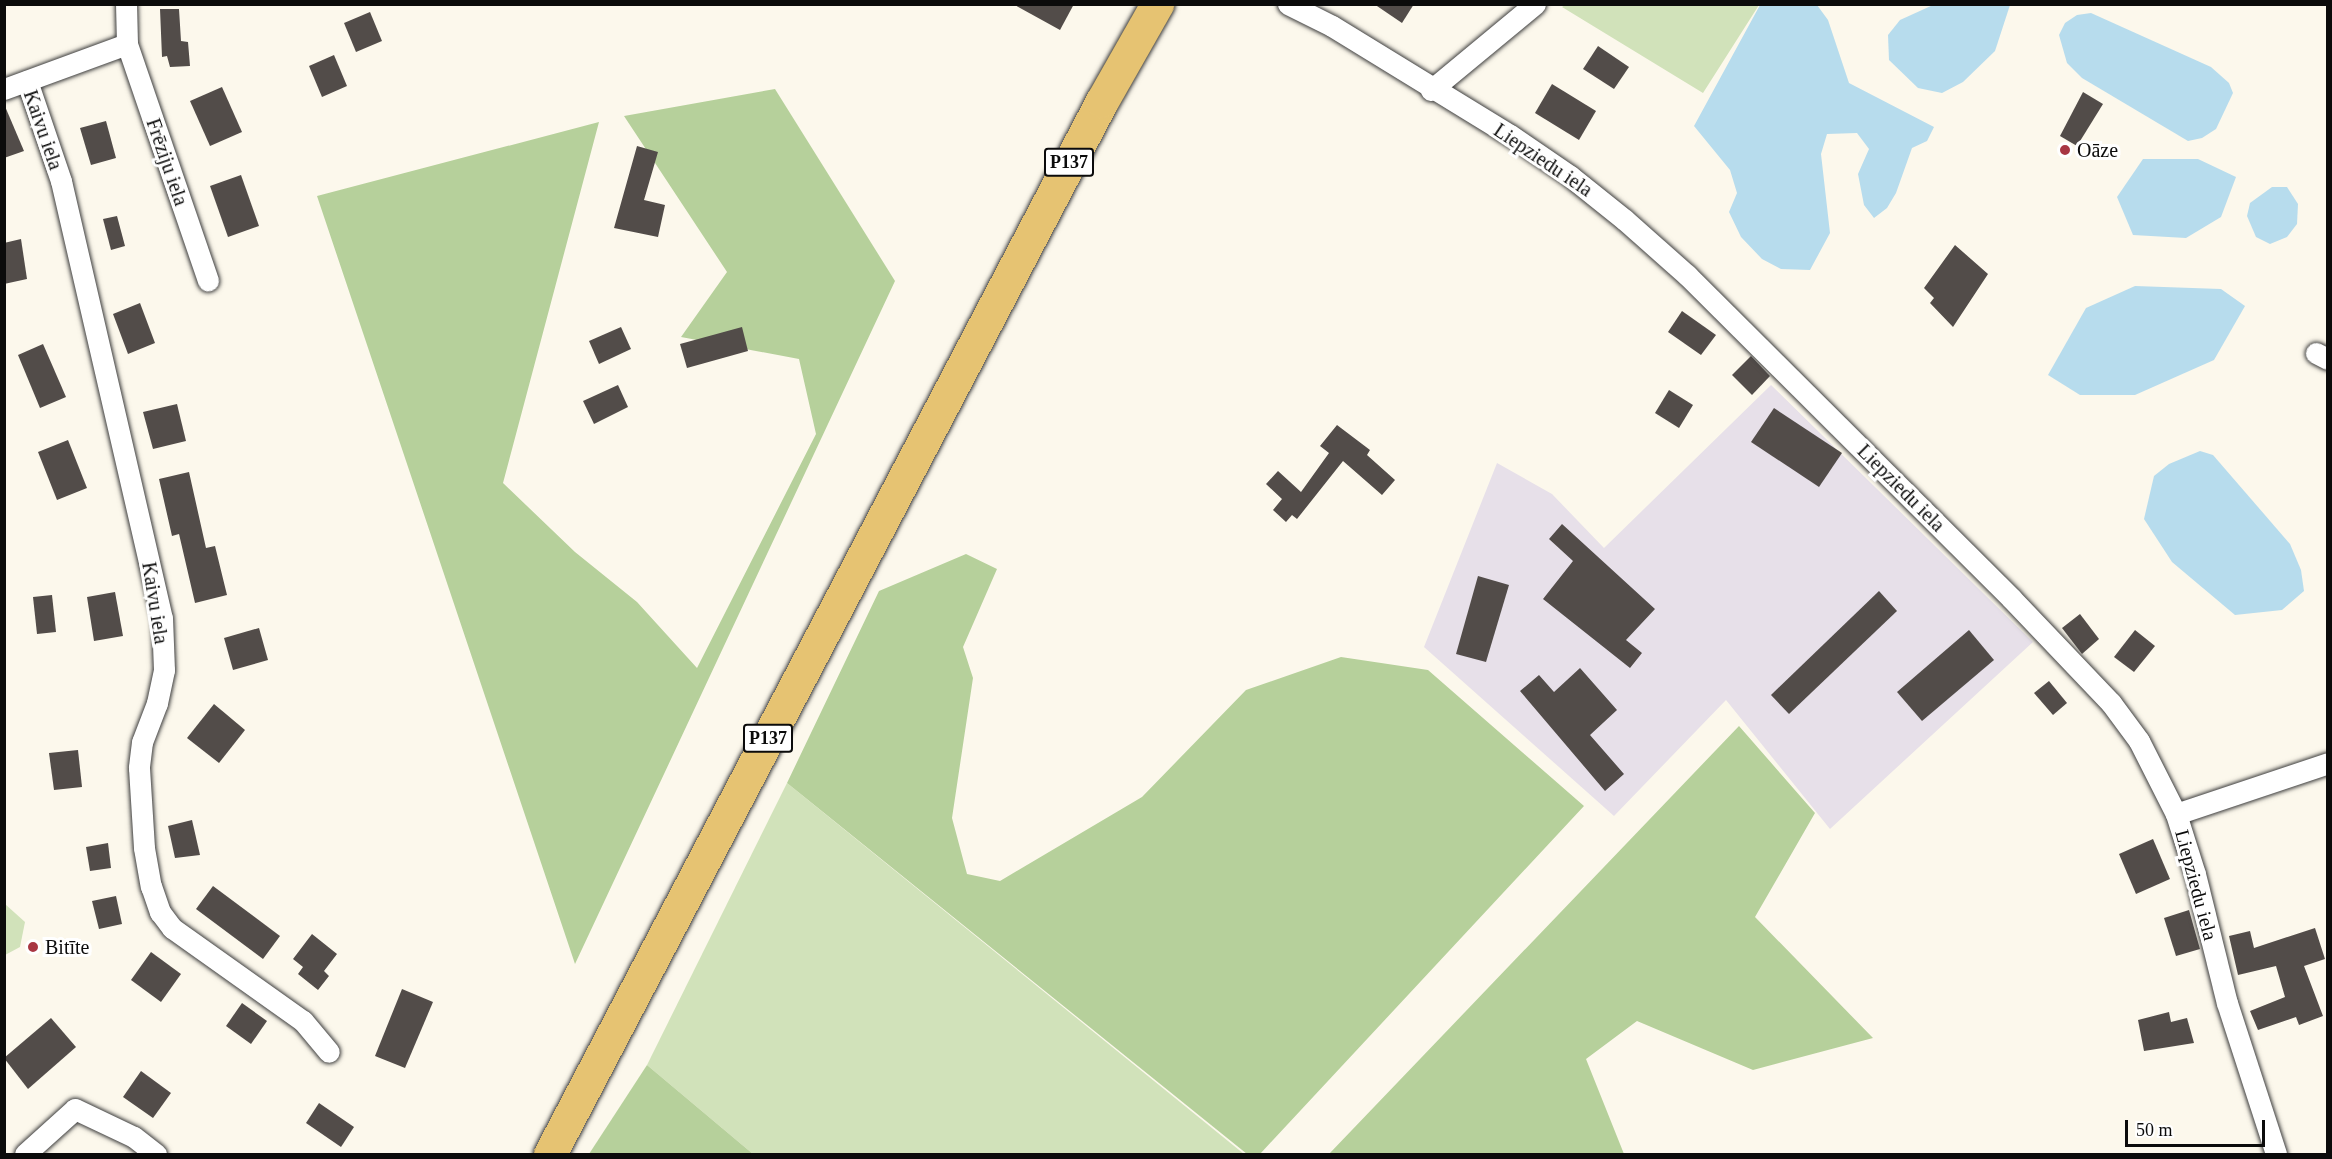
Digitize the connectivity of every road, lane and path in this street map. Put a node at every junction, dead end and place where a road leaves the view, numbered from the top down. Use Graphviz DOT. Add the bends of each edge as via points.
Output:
graph roads {
  1 [pos="126,4"];
  2 [pos="1157,4"];
  3 [pos="1288,4"];
  4 [pos="1535,4"];
  5 [pos="127,44"];
  6 [pos="27,81"];
  7 [pos="4,89"];
  8 [pos="1431,90"];
  9 [pos="208,281"];
  10 [pos="2328,763"];
  11 [pos="2176,814"];
  12 [pos="329,1052"];
  13 [pos="25,1155"];
  14 [pos="156,1155"];
  15 [pos="550,1155"];
  16 [pos="2276,1155"];
  1 -- 5 [label="street, Frēziju iela"];
  2 -- 15 [label="main road, P137" via="1090,122"];
  3 -- 8 [label="street, Liepziedu iela" via="1332,26"];
  4 -- 8 [label="street"];
  5 -- 6 [label="street"];
  5 -- 9 [label="street, Frēziju iela"];
  6 -- 7 [label="street"];
  6 -- 12 [label="street, Kaivu iela" via="61,181 162,618 164,670 142,742 139,768 151,886 160,912 172,928 303,1021"];
  8 -- 11 [label="street, Liepziedu iela" via="1570,176 1687,275 2079,667 2139,741"];
  10 -- 11 [label="street"];
  11 -- 16 [label="street, Liepziedu iela" via="2195,874 2226,1003"];
  13 -- 14 [label="street" via="75,1109 134,1137"];
}
